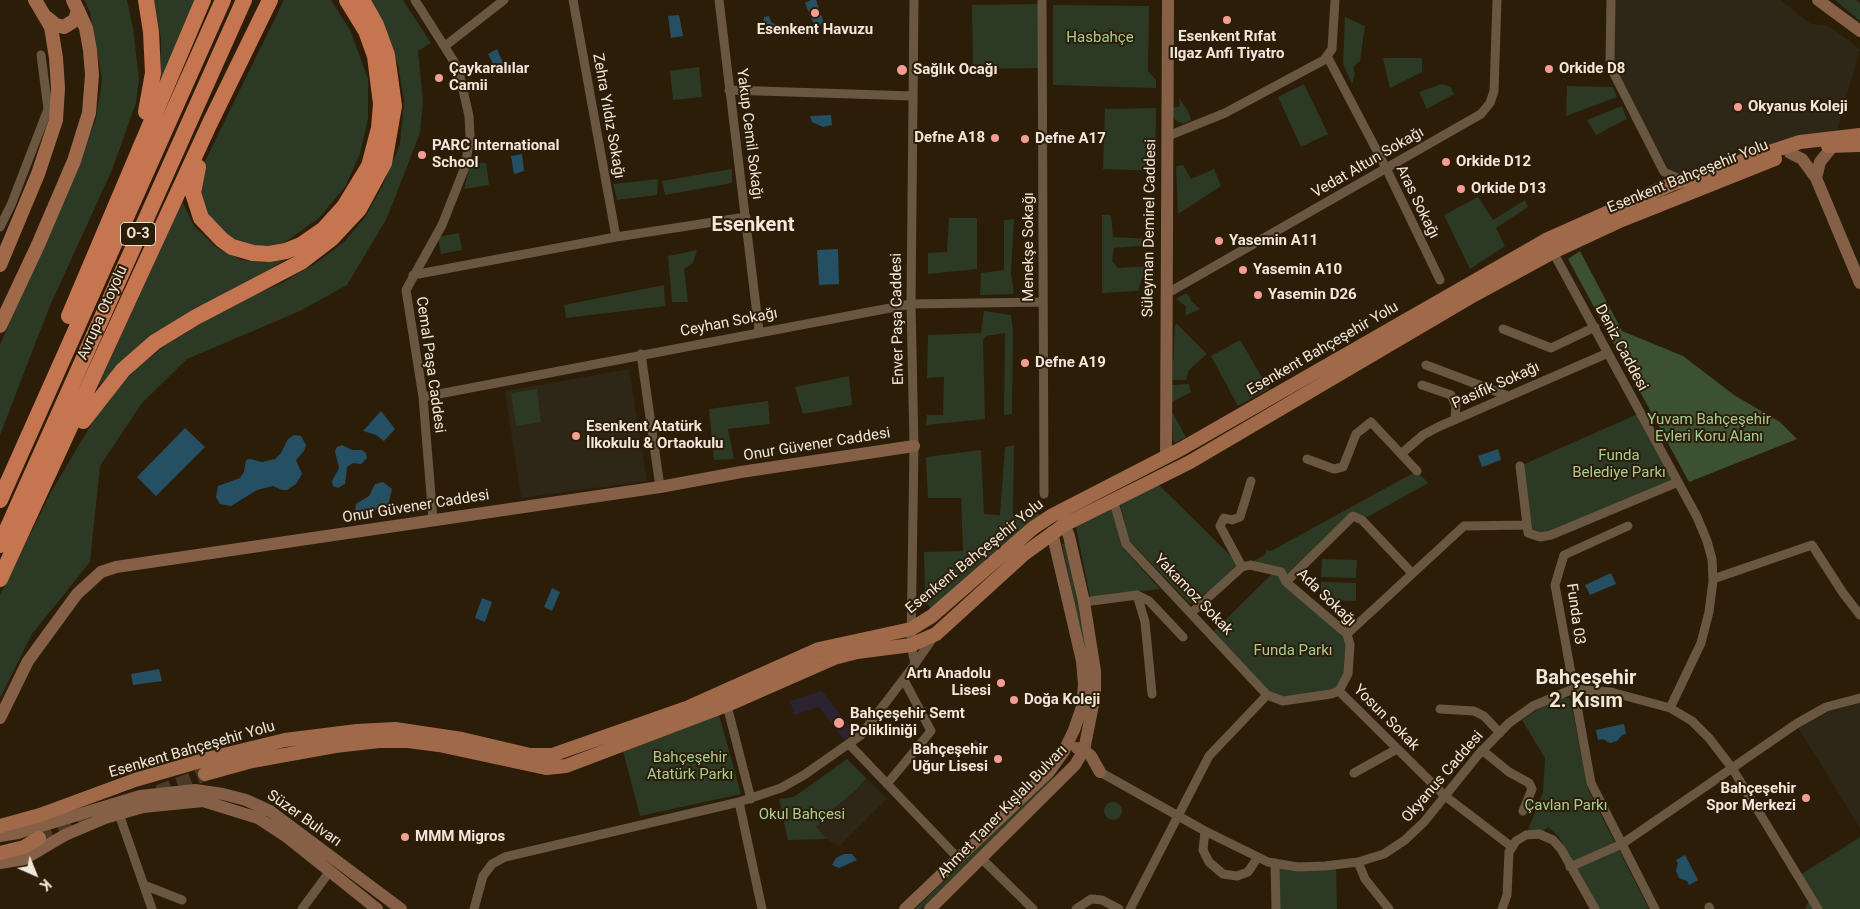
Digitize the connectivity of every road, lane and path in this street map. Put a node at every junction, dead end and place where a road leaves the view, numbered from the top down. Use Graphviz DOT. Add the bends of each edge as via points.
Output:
graph roads {
  1 [pos="35,0"];
  2 [pos="146,0"];
  3 [pos="203,0"];
  4 [pos="223,0"];
  5 [pos="244,0"];
  6 [pos="270,0"];
  7 [pos="347,0"];
  8 [pos="362,0"];
  9 [pos="416,0"];
  10 [pos="504,0"];
  11 [pos="573,0"];
  12 [pos="719,0"];
  13 [pos="914,0"];
  14 [pos="1042,0"];
  15 [pos="1168,0"];
  16 [pos="1335,0"];
  17 [pos="1497,0"];
  18 [pos="1611,0"];
  19 [pos="1818,0"];
  20 [pos="76,5"];
  21 [pos="46,17"];
  22 [pos="1860,31"];
  23 [pos="444,46"];
  24 [pos="41,55"];
  25 [pos="1327,56"];
  26 [pos="729,90"];
  27 [pos="913,96"];
  28 [pos="218,109"];
  29 [pos="1860,135"];
  30 [pos="1168,136"];
  31 [pos="1860,145"];
  32 [pos="1833,146"];
  33 [pos="1790,154"];
  34 [pos="1386,168"];
  35 [pos="1664,172"];
  36 [pos="1816,178"];
  37 [pos="1682,180"];
  38 [pos="1656,190"];
  39 [pos="111,215"];
  40 [pos="746,217"];
  41 [pos="0,227"];
  42 [pos="616,237"];
  43 [pos="1546,240"];
  44 [pos="1553,252"];
  45 [pos="0,265"];
  46 [pos="413,276"];
  47 [pos="1440,280"];
  48 [pos="1860,282"];
  49 [pos="1166,294"];
  50 [pos="1043,302"];
  51 [pos="911,304"];
  52 [pos="0,326"];
  53 [pos="1594,327"];
  54 [pos="1503,329"];
  55 [pos="759,331"];
  56 [pos="1608,353"];
  57 [pos="641,354"];
  58 [pos="1426,365"];
  59 [pos="1422,385"];
  60 [pos="48,390"];
  61 [pos="1508,396"];
  62 [pos="423,397"];
  63 [pos="1455,419"];
  64 [pos="914,446"];
  65 [pos="1401,454"];
  66 [pos="1166,457"];
  67 [pos="1307,459"];
  68 [pos="1184,465"];
  69 [pos="1520,466"];
  70 [pos="1417,471"];
  71 [pos="49,474"];
  72 [pos="1158,477"];
  73 [pos="1251,481"];
  74 [pos="1678,482"];
  75 [pos="660,487"];
  76 [pos="1044,494"];
  77 [pos="0,500"];
  78 [pos="1116,506"];
  79 [pos="1051,516"];
  80 [pos="433,520"];
  81 [pos="1526,525"];
  82 [pos="1628,526"];
  83 [pos="1058,529"];
  84 [pos="0,545"];
  85 [pos="1242,567"];
  86 [pos="1411,572"];
  87 [pos="0,579"];
  88 [pos="1713,579"];
  89 [pos="1286,582"];
  90 [pos="1137,595"];
  91 [pos="1084,602"];
  92 [pos="1191,613"];
  93 [pos="1860,615"];
  94 [pos="936,634"];
  95 [pos="1347,634"];
  96 [pos="911,637"];
  97 [pos="1183,637"];
  98 [pos="915,664"];
  99 [pos="904,680"];
  100 [pos="1573,689"];
  101 [pos="1339,691"];
  102 [pos="1152,694"];
  103 [pos="1267,695"];
  104 [pos="1860,698"];
  105 [pos="725,699"];
  106 [pos="1670,708"];
  107 [pos="1440,709"];
  108 [pos="0,718"];
  109 [pos="1500,732"];
  110 [pos="849,744"];
  111 [pos="1065,748"];
  112 [pos="1397,749"];
  113 [pos="1084,750"];
  114 [pos="1482,750"];
  115 [pos="1075,765"];
  116 [pos="1732,768"];
  117 [pos="1100,772"];
  118 [pos="1354,773"];
  119 [pos="205,774"];
  120 [pos="887,784"];
  121 [pos="1445,796"];
  122 [pos="751,799"];
  123 [pos="739,802"];
  124 [pos="1523,811"];
  125 [pos="119,814"];
  126 [pos="1177,816"];
  127 [pos="0,826"];
  128 [pos="1205,831"];
  129 [pos="0,836"];
  130 [pos="38,838"];
  131 [pos="1622,844"];
  132 [pos="1512,847"];
  133 [pos="0,853"];
  134 [pos="1258,857"];
  135 [pos="958,858"];
  136 [pos="981,858"];
  137 [pos="1358,862"];
  138 [pos="0,863"];
  139 [pos="1275,863"];
  140 [pos="1570,867"];
  141 [pos="330,871"];
  142 [pos="144,885"];
  143 [pos="1810,898"];
  144 [pos="182,900"];
  145 [pos="152,909"];
  146 [pos="302,909"];
  147 [pos="377,909"];
  148 [pos="401,909"];
  149 [pos="474,909"];
  150 [pos="762,909"];
  151 [pos="905,909"];
  152 [pos="930,909"];
  153 [pos="1033,909"];
  154 [pos="1076,909"];
  155 [pos="1119,909"];
  156 [pos="1130,909"];
  157 [pos="1276,909"];
  158 [pos="1389,909"];
  159 [pos="1502,909"];
  160 [pos="1594,909"];
  161 [pos="1655,909"];
  162 [pos="1805,909"];
  163 [pos="1818,909"];
  1 -- 21 [label="main road"];
  2 -- 39 [label="highway" via="153,52 151,91"];
  3 -- 39 [label="highway"];
  4 -- 60 [label="highway, Avrupa Otoyolu / O-3"];
  5 -- 84 [label="highway, Avrupa Otoyolu / O-3"];
  6 -- 28 [label="highway"];
  7 -- 28 [label="highway" via="366,31 375,56 381,104 379,128 369,166 361,182 324,229 286,251 253,253 232,247 200,218 193,182 217,120"];
  8 -- 71 [label="highway" via="383,42 394,106 384,163 359,210 331,239 301,262 196,317 139,355 94,404"];
  9 -- 23 [label="street, Cemal Paşa Caddesi"];
  10 -- 23 [label="street"];
  11 -- 42 [label="street, Zehra Yıldız Sokağı"];
  12 -- 26 [label="street, Yakup Cemil Sokağı"];
  13 -- 27 [label="street, Enver Paşa Caddesi"];
  14 -- 50 [label="street, Menekşe Sokağı"];
  15 -- 30 [label="main road, Süleyman Demirel Caddesi"];
  16 -- 25 [label="street" via="1332,49"];
  17 -- 34 [label="street, Vedat Altun Sokağı" via="1494,91 1490,104 1481,114"];
  18 -- 35 [label="street" via="1610,60 1613,72"];
  19 -- 22 [label="main road"];
  20 -- 21 [label="main road" via="75,20 64,27"];
  20 -- 52 [label="main road" via="86,28 90,50 89,113 74,161"];
  21 -- 45 [label="main road" via="56,58 56,120 38,174"];
  23 -- 46 [label="street, Cemal Paşa Caddesi" via="458,68 469,116 470,138 465,167 442,225"];
  24 -- 41 [label="street" via="48,109"];
  25 -- 30 [label="street" via="1230,110"];
  25 -- 34 [label="street, Aras Sokağı"];
  26 -- 27 [label="street"];
  26 -- 40 [label="street, Yakup Cemil Sokağı"];
  27 -- 51 [label="street, Enver Paşa Caddesi"];
  28 -- 71 [label="highway"];
  29 -- 37 [label="main road, Esenkent Bahçeşehir Yolu" via="1800,142"];
  30 -- 49 [label="main road, Süleyman Demirel Caddesi"];
  31 -- 32 [label="main road, Esenkent Bahçeşehir Yolu"];
  32 -- 33 [label="main road, Esenkent Bahçeşehir Yolu"];
  32 -- 36 [label="main road" via="1820,162"];
  33 -- 36 [label="main road" via="1802,159"];
  33 -- 44 [label="main road, Esenkent Bahçeşehir Yolu" via="1622,220"];
  34 -- 47 [label="street, Aras Sokağı"];
  34 -- 49 [label="street, Vedat Altun Sokağı"];
  35 -- 37 [label="street"];
  35 -- 38 [label="street"];
  36 -- 48 [label="main road"];
  37 -- 38 [label="main road, Esenkent Bahçeşehir Yolu"];
  38 -- 43 [label="main road, Esenkent Bahçeşehir Yolu"];
  39 -- 60 [label="highway" via="56,347"];
  40 -- 42 [label="street"];
  40 -- 55 [label="street, Yakup Cemil Sokağı"];
  42 -- 46 [label="street"];
  43 -- 44 [label="main road"];
  43 -- 66 [label="main road, Esenkent Bahçeşehir Yolu"];
  44 -- 53 [label="street, Deniz Caddesi"];
  44 -- 68 [label="main road, Esenkent Bahçeşehir Yolu"];
  46 -- 62 [label="street, Cemal Paşa Caddesi" via="406,290"];
  49 -- 66 [label="main road, Süleyman Demirel Caddesi"];
  50 -- 51 [label="street, Ceyhan Sokağı"];
  50 -- 76 [label="street, Menekşe Sokağı"];
  51 -- 55 [label="street, Ceyhan Sokağı"];
  51 -- 64 [label="street, Enver Paşa Caddesi"];
  53 -- 54 [label="street" via="1551,348"];
  53 -- 56 [label="street, Deniz Caddesi"];
  55 -- 57 [label="street, Ceyhan Sokağı"];
  56 -- 61 [label="street, Pasifik Sokağı"];
  56 -- 74 [label="street, Deniz Caddesi"];
  57 -- 62 [label="street, Ceyhan Sokağı"];
  57 -- 75 [label="street"];
  58 -- 61 [label="street"];
  59 -- 63 [label="street" via="1451,396 1456,405"];
  60 -- 77 [label="highway, Avrupa Otoyolu / O-3"];
  61 -- 63 [label="street, Pasifik Sokağı"];
  62 -- 80 [label="street, Cemal Paşa Caddesi"];
  63 -- 65 [label="street, Pasifik Sokağı" via="1423,435"];
  64 -- 75 [label="main road, Onur Güvener Caddesi"];
  64 -- 96 [label="street, Enver Paşa Caddesi"];
  65 -- 67 [label="street" via="1371,422 1356,434 1343,467 1334,469"];
  65 -- 70 [label="street"];
  66 -- 68 [label="main road" via="1172,463"];
  66 -- 72 [label="main road"];
  66 -- 79 [label="main road, Esenkent Bahçeşehir Yolu"];
  68 -- 72 [label="main road, Esenkent Bahçeşehir Yolu"];
  69 -- 81 [label="street"];
  71 -- 87 [label="highway"];
  72 -- 83 [label="main road, Esenkent Bahçeşehir Yolu"];
  73 -- 85 [label="street" via="1240,517 1224,518 1220,526"];
  74 -- 81 [label="street" via="1551,535 1528,534"];
  74 -- 88 [label="street, Deniz Caddesi" via="1707,541"];
  75 -- 80 [label="main road, Onur Güvener Caddesi"];
  78 -- 92 [label="street, Yakamoz Sokak" via="1126,544"];
  79 -- 83 [label="main road"];
  79 -- 96 [label="main road, Esenkent Bahçeşehir Yolu" via="1033,528"];
  80 -- 108 [label="main road, Onur Güvener Caddesi" via="116,567 101,572 77,594 28,661"];
  81 -- 86 [label="street" via="1464,526"];
  82 -- 100 [label="street, Funda 03" via="1564,554 1556,576"];
  83 -- 91 [label="main road, Ahmet Taner Kışlalı Bulvarı" via="1070,538"];
  83 -- 94 [label="main road, Esenkent Bahçeşehir Yolu" via="1024,554"];
  83 -- 111 [label="main road, Ahmet Taner Kışlalı Bulvarı" via="1084,684 1082,707"];
  85 -- 89 [label="street, Ada Sokağı" via="1250,565 1281,572"];
  85 -- 92 [label="street"];
  86 -- 89 [label="street" via="1362,520 1353,516"];
  86 -- 95 [label="street"];
  88 -- 93 [label="street" via="1812,545"];
  88 -- 106 [label="street, Deniz Caddesi" via="1701,643"];
  89 -- 95 [label="street, Ada Sokağı"];
  90 -- 91 [label="street"];
  90 -- 97 [label="street" via="1149,601"];
  90 -- 102 [label="street" via="1145,622"];
  91 -- 113 [label="main road, Ahmet Taner Kışlalı Bulvarı" via="1092,642 1095,695"];
  92 -- 103 [label="street, Yakamoz Sokak"];
  94 -- 96 [label="main road, Esenkent Bahçeşehir Yolu"];
  94 -- 98 [label="street"];
  95 -- 101 [label="street, Ada Sokağı" via="1350,645 1348,674"];
  96 -- 98 [label="street, Enver Paşa Caddesi"];
  96 -- 105 [label="main road, Esenkent Bahçeşehir Yolu" via="834,658"];
  98 -- 99 [label="street"];
  99 -- 110 [label="street" via="861,735"];
  99 -- 120 [label="street" via="932,731"];
  100 -- 106 [label="street, Okyanus Caddesi" via="1611,692"];
  100 -- 109 [label="street, Okyanus Caddesi" via="1533,706"];
  100 -- 131 [label="street, Funda 03" via="1590,783"];
  101 -- 103 [label="street, Yosun Sokak" via="1282,701"];
  101 -- 112 [label="street, Yosun Sokak"];
  103 -- 126 [label="street" via="1209,756"];
  104 -- 116 [label="street" via="1826,707"];
  105 -- 119 [label="main road, Esenkent Bahçeşehir Yolu" via="566,766 546,768 439,745 379,741 260,759"];
  105 -- 122 [label="street"];
  105 -- 127 [label="main road, Esenkent Bahçeşehir Yolu" via="552,755 530,755 462,739 395,729 285,740 144,778"];
  106 -- 116 [label="street, Okyanus Caddesi" via="1692,721"];
  107 -- 109 [label="street" via="1474,711"];
  109 -- 114 [label="street, Okyanus Caddesi"];
  110 -- 120 [label="street"];
  110 -- 122 [label="street" via="781,788"];
  111 -- 113 [label="main road"];
  111 -- 115 [label="main road"];
  111 -- 135 [label="main road, Ahmet Taner Kışlalı Bulvarı" via="1049,772"];
  112 -- 118 [label="street"];
  112 -- 121 [label="street, Yosun Sokak"];
  113 -- 115 [label="main road, Ahmet Taner Kışlalı Bulvarı"];
  113 -- 117 [label="main road"];
  114 -- 121 [label="street, Okyanus Caddesi"];
  114 -- 124 [label="street" via="1529,783 1532,789"];
  115 -- 117 [label="main road"];
  115 -- 136 [label="main road, Ahmet Taner Kışlalı Bulvarı"];
  116 -- 131 [label="street"];
  116 -- 143 [label="street, Okyanus Caddesi"];
  117 -- 126 [label="street, Okyanus Caddesi"];
  120 -- 135 [label="street"];
  121 -- 132 [label="street, Yosun Sokak"];
  121 -- 137 [label="street, Okyanus Caddesi" via="1406,840 1384,854"];
  122 -- 123 [label="street"];
  123 -- 149 [label="street" via="505,856 492,864 483,876"];
  123 -- 150 [label="street"];
  125 -- 138 [label="main road, Süzer Bulvarı" via="82,827 24,858"];
  125 -- 141 [label="main road, Süzer Bulvarı" via="143,807 195,802 229,808 258,818"];
  125 -- 142 [label="street"];
  126 -- 128 [label="street, Okyanus Caddesi"];
  126 -- 156 [label="street"];
  128 -- 134 [label="street, Okyanus Caddesi"];
  128 -- 134 [label="street" via="1203,850 1222,874 1237,876 1248,872"];
  129 -- 148 [label="main road, Süzer Bulvarı" via="140,796 195,790 223,794 270,811"];
  130 -- 133 [label="main road" via="24,847"];
  131 -- 140 [label="street"];
  131 -- 161 [label="street, Funda 03"];
  132 -- 140 [label="street" via="1526,835 1540,834 1553,840"];
  132 -- 159 [label="street" via="1508,861 1507,895"];
  134 -- 139 [label="street, Okyanus Caddesi"];
  135 -- 151 [label="main road, Ahmet Taner Kışlalı Bulvarı"];
  136 -- 152 [label="main road, Ahmet Taner Kışlalı Bulvarı"];
  136 -- 153 [label="street"];
  137 -- 139 [label="street, Okyanus Caddesi" via="1298,867"];
  137 -- 158 [label="street" via="1365,879"];
  139 -- 157 [label="street"];
  140 -- 160 [label="street"];
  141 -- 146 [label="street"];
  141 -- 147 [label="main road, Süzer Bulvarı"];
  142 -- 144 [label="street"];
  142 -- 145 [label="street"];
  143 -- 162 [label="street"];
  143 -- 163 [label="street, Okyanus Caddesi"];
  154 -- 155 [label="street" via="1091,899 1102,900"];
}
